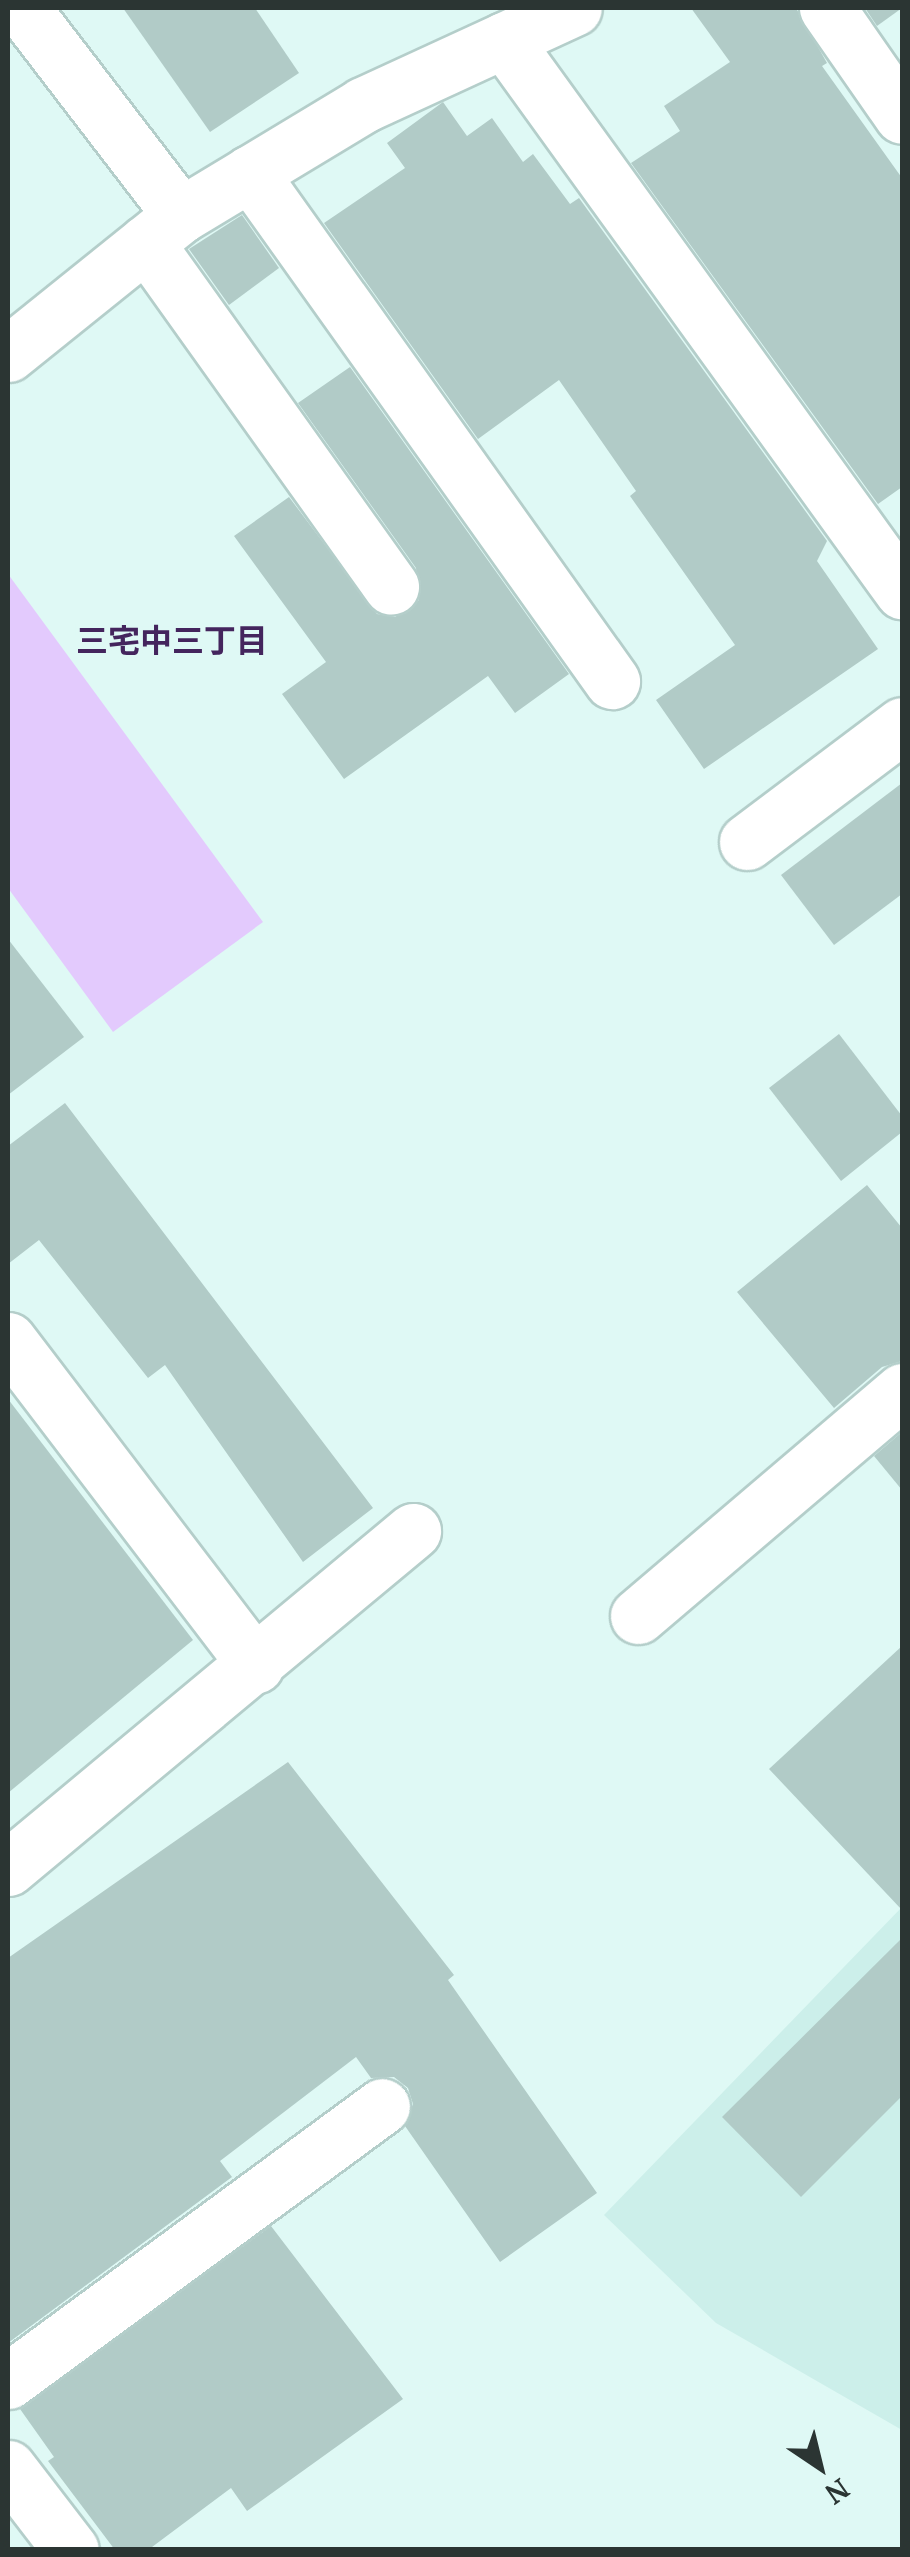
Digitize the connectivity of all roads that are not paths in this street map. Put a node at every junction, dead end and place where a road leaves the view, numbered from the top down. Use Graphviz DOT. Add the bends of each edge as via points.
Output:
graph roads {
  1 [pos="22,8"];
  2 [pos="574,8"];
  3 [pos="827,8"];
  4 [pos="504,40"];
  5 [pos="902,116"];
  6 [pos="250,173"];
  7 [pos="163,229"];
  8 [pos="8,354"];
  9 [pos="391,586"];
  10 [pos="902,591"];
  11 [pos="612,681"];
  12 [pos="902,725"];
  13 [pos="747,842"];
  14 [pos="8,1340"];
  15 [pos="902,1392"];
  16 [pos="413,1531"];
  17 [pos="638,1616"];
  18 [pos="256,1665"];
  19 [pos="8,1868"];
  20 [pos="382,2106"];
  21 [pos="8,2381"];
  22 [pos="8,2468"];
  23 [pos="71,2550"];
  1 -- 7 [label="street"];
  2 -- 4 [label="street"];
  3 -- 5 [label="street"];
  4 -- 6 [label="street" via="363,105"];
  4 -- 10 [label="street"];
  6 -- 7 [label="street"];
  6 -- 11 [label="street"];
  7 -- 8 [label="street"];
  7 -- 9 [label="street"];
  12 -- 13 [label="street"];
  14 -- 18 [label="street"];
  15 -- 17 [label="street"];
  16 -- 18 [label="street"];
  18 -- 19 [label="street"];
  20 -- 21 [label="street"];
  22 -- 23 [label="street"];
}
